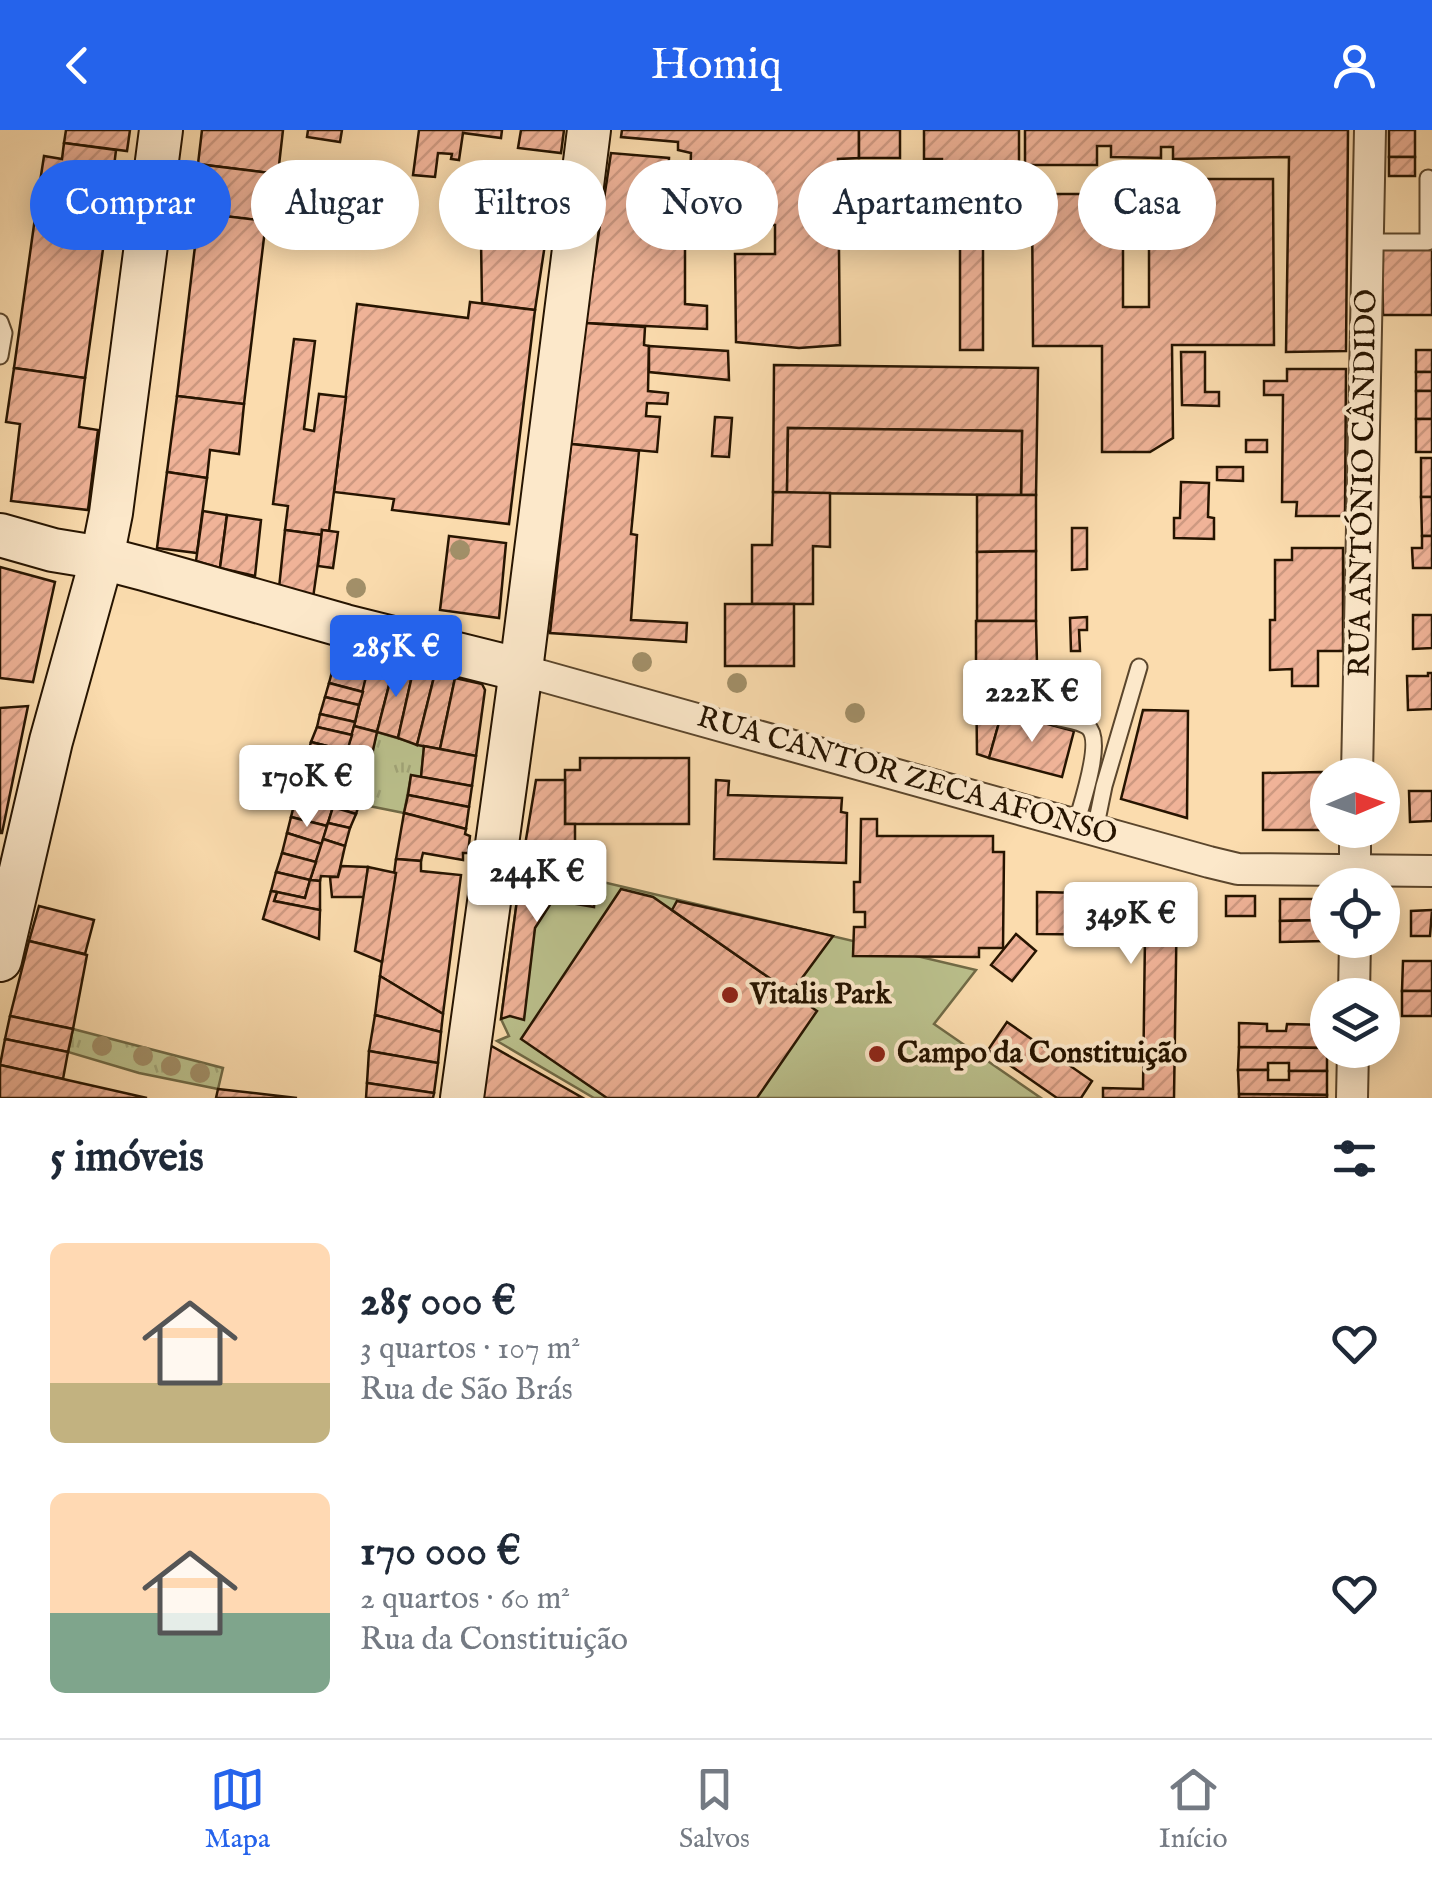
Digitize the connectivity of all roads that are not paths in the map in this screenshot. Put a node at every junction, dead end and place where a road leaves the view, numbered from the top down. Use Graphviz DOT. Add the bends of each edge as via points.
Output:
graph roads {
  1 [pos="161,130"];
  2 [pos="589,130"];
  3 [pos="1370,130"];
  4 [pos="1428,178"];
  5 [pos="1368,242"];
  6 [pos="0,322"];
  7 [pos="0,356"];
  8 [pos="0,535"];
  9 [pos="102,558"];
  10 [pos="1139,667"];
  11 [pos="520,670"];
  12 [pos="1056,717"];
  13 [pos="1357,758"];
  14 [pos="1085,827"];
  15 [pos="14,841"];
  16 [pos="1432,871"];
  17 [pos="1310,874"];
  18 [pos="1400,874"];
  19 [pos="0,960"];
  20 [pos="1353,1068"];
  21 [pos="462,1098"];
  22 [pos="1352,1098"];
  1 -- 9 [label="main road"];
  2 -- 11 [label="main road"];
  3 -- 5 [label="street, RUA ANTÓNIO CÂNDIDO"];
  4 -- 5 [label="lane" via="1428,242"];
  5 -- 13 [label="street, RUA ANTÓNIO CÂNDIDO"];
  6 -- 7 [label="lane"];
  8 -- 9 [label="main road"];
  9 -- 11 [label="main road"];
  9 -- 15 [label="main road" via="51,741"];
  10 -- 14 [label="lane"];
  11 -- 14 [label="street, RUA CANTOR ZECA AFONSO"];
  11 -- 21 [label="main road"];
  12 -- 14 [label="lane" via="1086,726 1094,736"];
  14 -- 17 [label="street, RUA CANTOR ZECA AFONSO" via="1238,868"];
  15 -- 19 [label="main road"];
  16 -- 18 [label="street, RUA CANTOR ZECA AFONSO"];
  20 -- 22 [label="street"];
}
